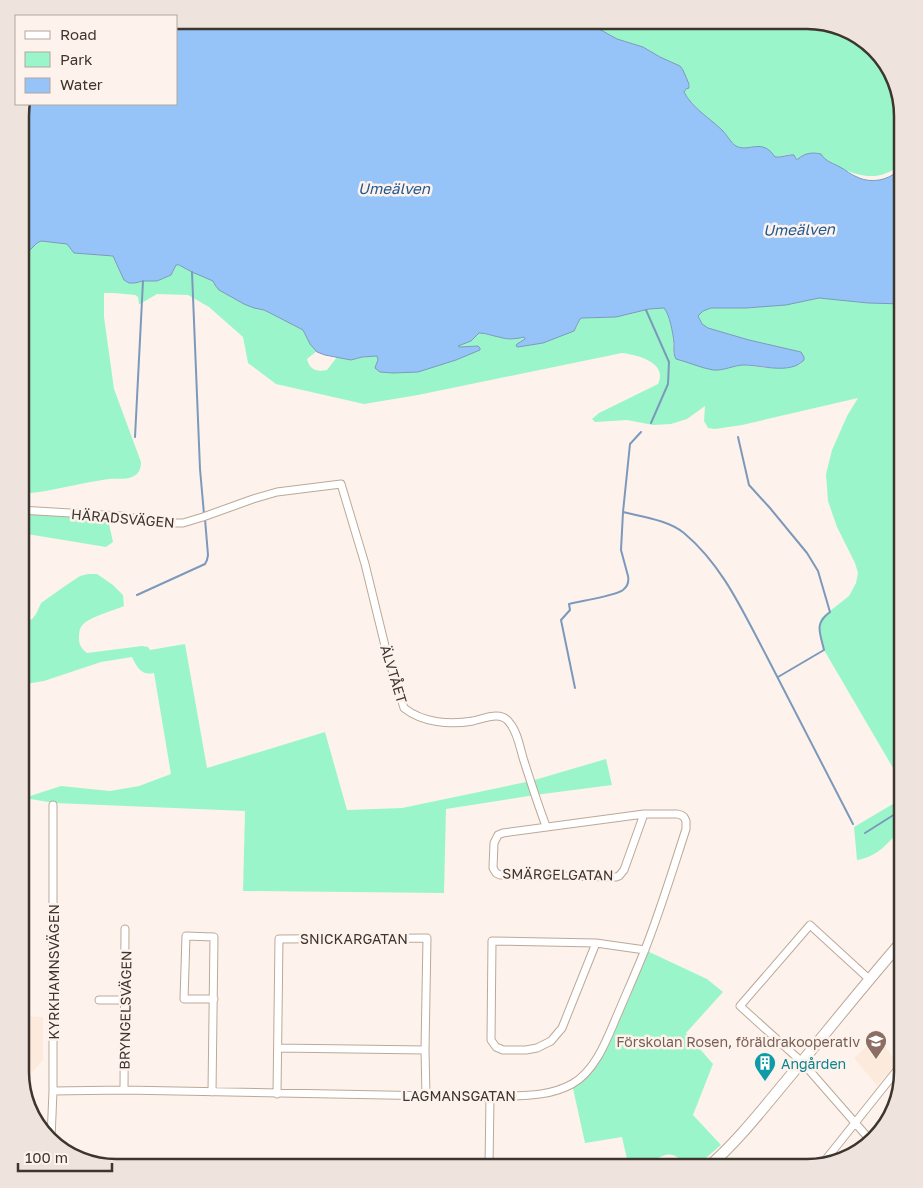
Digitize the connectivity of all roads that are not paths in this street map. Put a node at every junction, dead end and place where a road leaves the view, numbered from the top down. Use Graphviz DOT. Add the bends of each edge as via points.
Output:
graph roads {
  1 [pos="341,484"];
  2 [pos="29,511"];
  3 [pos="53,805"];
  4 [pos="644,814"];
  5 [pos="686,821"];
  6 [pos="546,826"];
  7 [pos="126,929"];
  8 [pos="596,943"];
  9 [pos="645,950"];
  10 [pos="894,950"];
  11 [pos="869,979"];
  12 [pos="214,999"];
  13 [pos="99,1000"];
  14 [pos="124,1000"];
  15 [pos="278,1048"];
  16 [pos="425,1050"];
  17 [pos="802,1062"];
  18 [pos="894,1075"];
  19 [pos="124,1090"];
  20 [pos="52,1091"];
  21 [pos="212,1092"];
  22 [pos="277,1094"];
  23 [pos="426,1096"];
  24 [pos="490,1097"];
  25 [pos="855,1123"];
  26 [pos="51,1131"];
  27 [pos="867,1136"];
  28 [pos="828,1156"];
  29 [pos="489,1159"];
  30 [pos="717,1159"];
  1 -- 2 [label="street, HÄRADSVÄGEN" via="277,492 183,523"];
  1 -- 6 [label="street, ÄLVTÅET" via="404,708 421,718 451,723 494,716 507,719"];
  3 -- 20 [label="street, KYRKHAMNSVÄGEN"];
  4 -- 5 [label="street, SMÄRGELGATAN" via="677,814"];
  4 -- 6 [label="street, SMÄRGELGATAN"];
  4 -- 6 [label="street, SMÄRGELGATAN" via="619,876 504,876 496,873 493,868 494,843 498,834"];
  5 -- 9 [label="street, LAGMANSGATAN"];
  7 -- 14 [label="street, BRYNGELSVÄGEN"];
  8 -- 8 [label="street" via="562,1028 551,1041 526,1050 496,1047 491,1040 492,941"];
  8 -- 9 [label="street"];
  9 -- 24 [label="street, LAGMANSGATAN" via="601,1052 581,1078 558,1090 541,1094"];
  10 -- 11 [label="street"];
  11 -- 17 [label="street"];
  11 -- 17 [label="street" via="810,925 740,1006"];
  12 -- 12 [label="street" via="214,937 186,936 184,999"];
  12 -- 21 [label="street"];
  13 -- 14 [label="street"];
  14 -- 19 [label="street, BRYNGELSVÄGEN"];
  15 -- 16 [label="street"];
  15 -- 16 [label="street, SNICKARGATAN" via="279,938 428,938"];
  15 -- 22 [label="street, SNICKARGATAN"];
  16 -- 23 [label="street, SNICKARGATAN"];
  17 -- 25 [label="street"];
  17 -- 30 [label="street"];
  18 -- 25 [label="street"];
  19 -- 20 [label="street, LAGMANSGATAN"];
  19 -- 21 [label="street, LAGMANSGATAN"];
  20 -- 26 [label="street, KYRKHAMNSVÄGEN"];
  21 -- 22 [label="street, LAGMANSGATAN"];
  22 -- 23 [label="street, LAGMANSGATAN"];
  23 -- 24 [label="street, LAGMANSGATAN"];
  24 -- 29 [label="street"];
  25 -- 27 [label="street"];
  25 -- 28 [label="street"];
}
